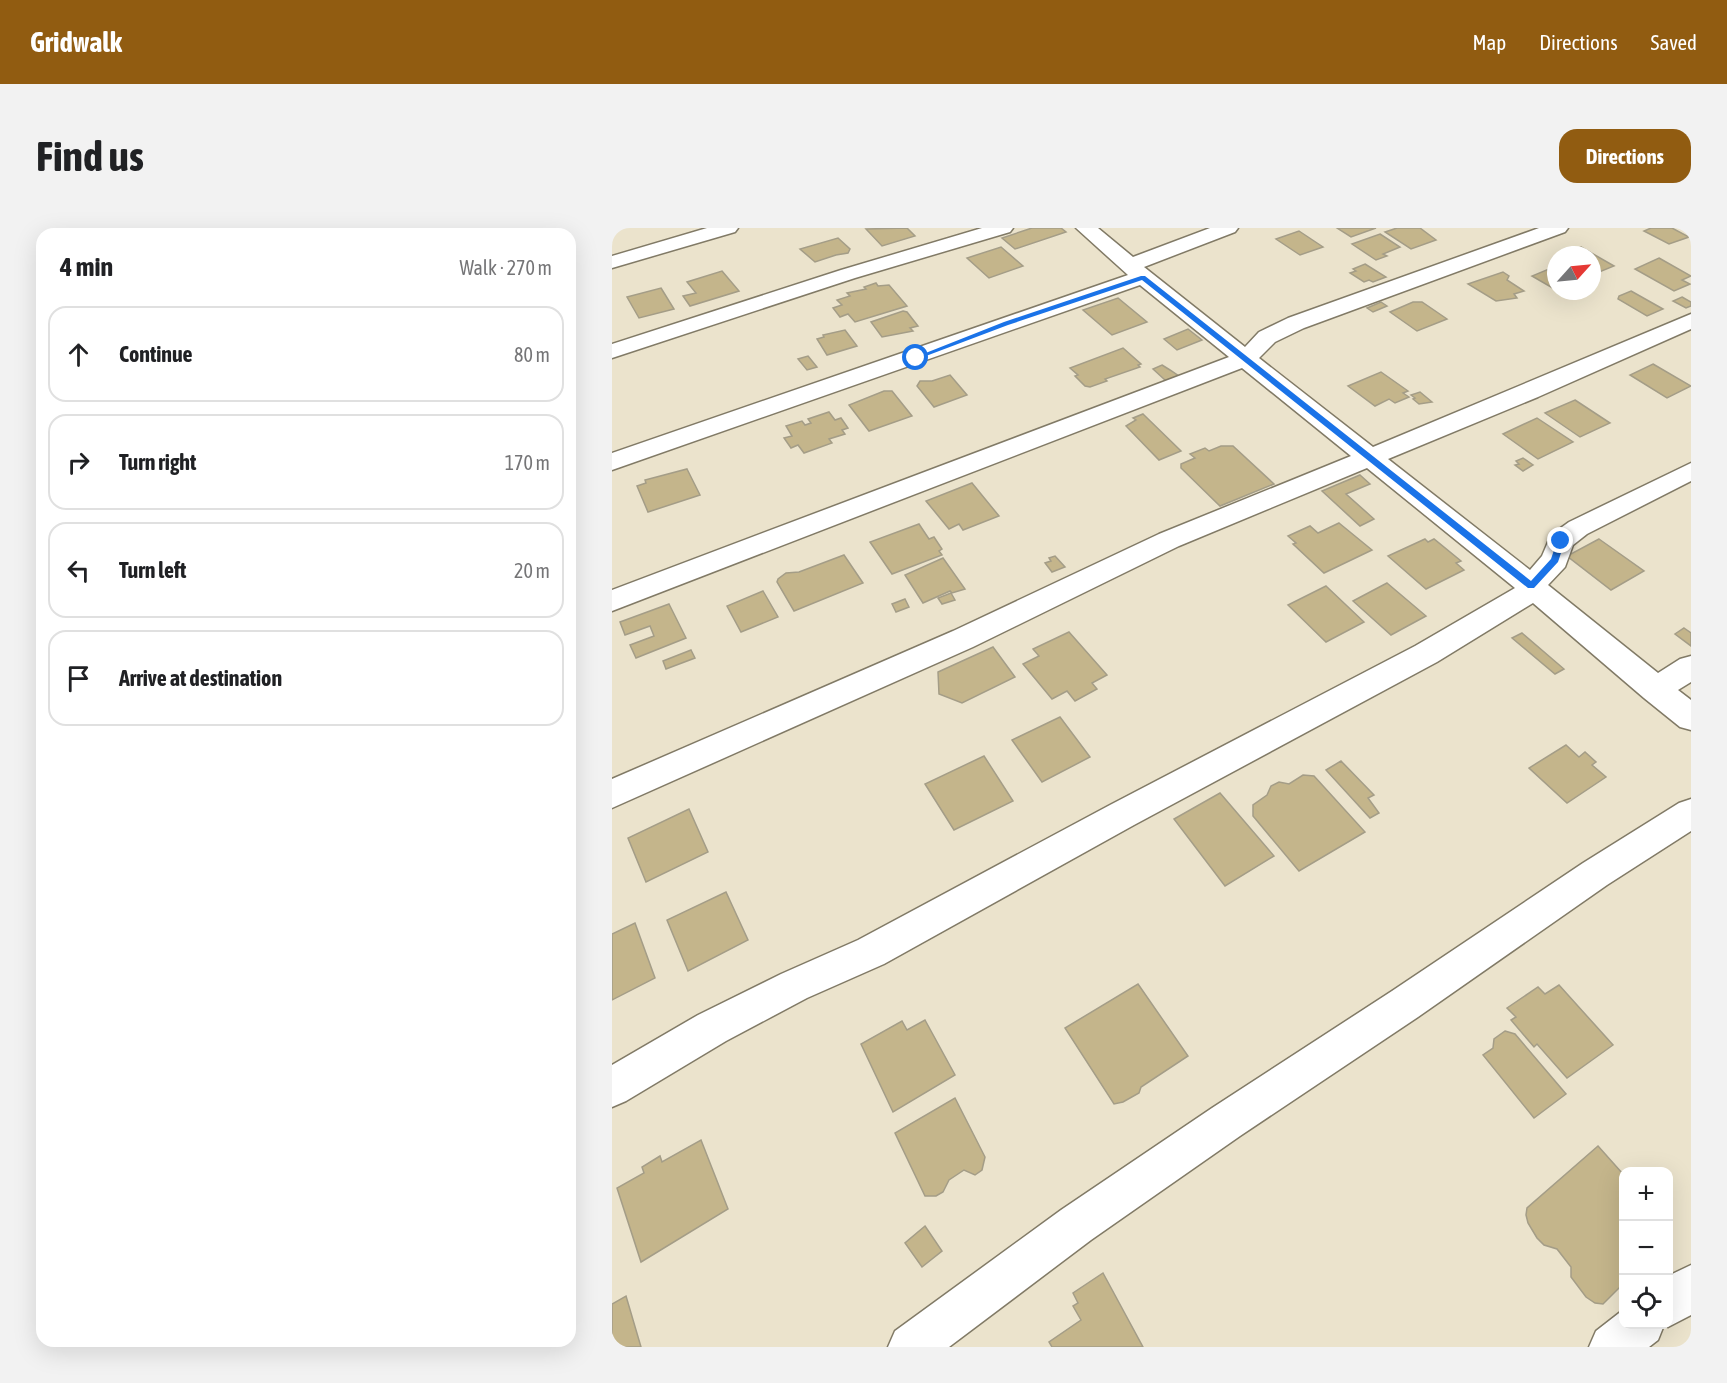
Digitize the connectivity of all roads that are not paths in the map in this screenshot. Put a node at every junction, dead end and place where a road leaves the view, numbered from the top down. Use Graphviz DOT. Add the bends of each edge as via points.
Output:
graph roads {
  1 [pos="728,228"];
  2 [pos="1003,228"];
  3 [pos="1086,228"];
  4 [pos="1228,228"];
  5 [pos="1558,228"];
  6 [pos="612,262"];
  7 [pos="1136,272"];
  8 [pos="1691,321"];
  9 [pos="612,351"];
  10 [pos="1247,358"];
  11 [pos="1370,456"];
  12 [pos="612,462"];
  13 [pos="1691,471"];
  14 [pos="1533,587"];
  15 [pos="612,601"];
  16 [pos="1691,667"];
  17 [pos="1655,690"];
  18 [pos="1691,718"];
  19 [pos="612,794"];
  20 [pos="1691,813"];
  21 [pos="612,1087"];
  22 [pos="1691,1287"];
  23 [pos="1673,1300"];
  24 [pos="1635,1329"];
  25 [pos="911,1347"];
  26 [pos="1612,1347"];
  1 -- 6 [label="street"];
  2 -- 9 [label="street"];
  3 -- 7 [label="street"];
  4 -- 7 [label="street"];
  5 -- 10 [label="street" via="1296,323 1267,337"];
  7 -- 10 [label="street"];
  7 -- 12 [label="street"];
  8 -- 11 [label="street" via="1530,392"];
  10 -- 11 [label="street"];
  10 -- 15 [label="street"];
  11 -- 14 [label="street"];
  11 -- 19 [label="street" via="1169,540 963,639"];
  13 -- 14 [label="street" via="1578,528 1561,541 1555,560"];
  14 -- 17 [label="street"];
  14 -- 21 [label="street" via="1426,654 871,952 712,1028"];
  16 -- 17 [label="street"];
  17 -- 18 [label="street"];
  20 -- 25 [label="street" via="1198,1141"];
  22 -- 23 [label="street"];
  24 -- 26 [label="street"];
}
